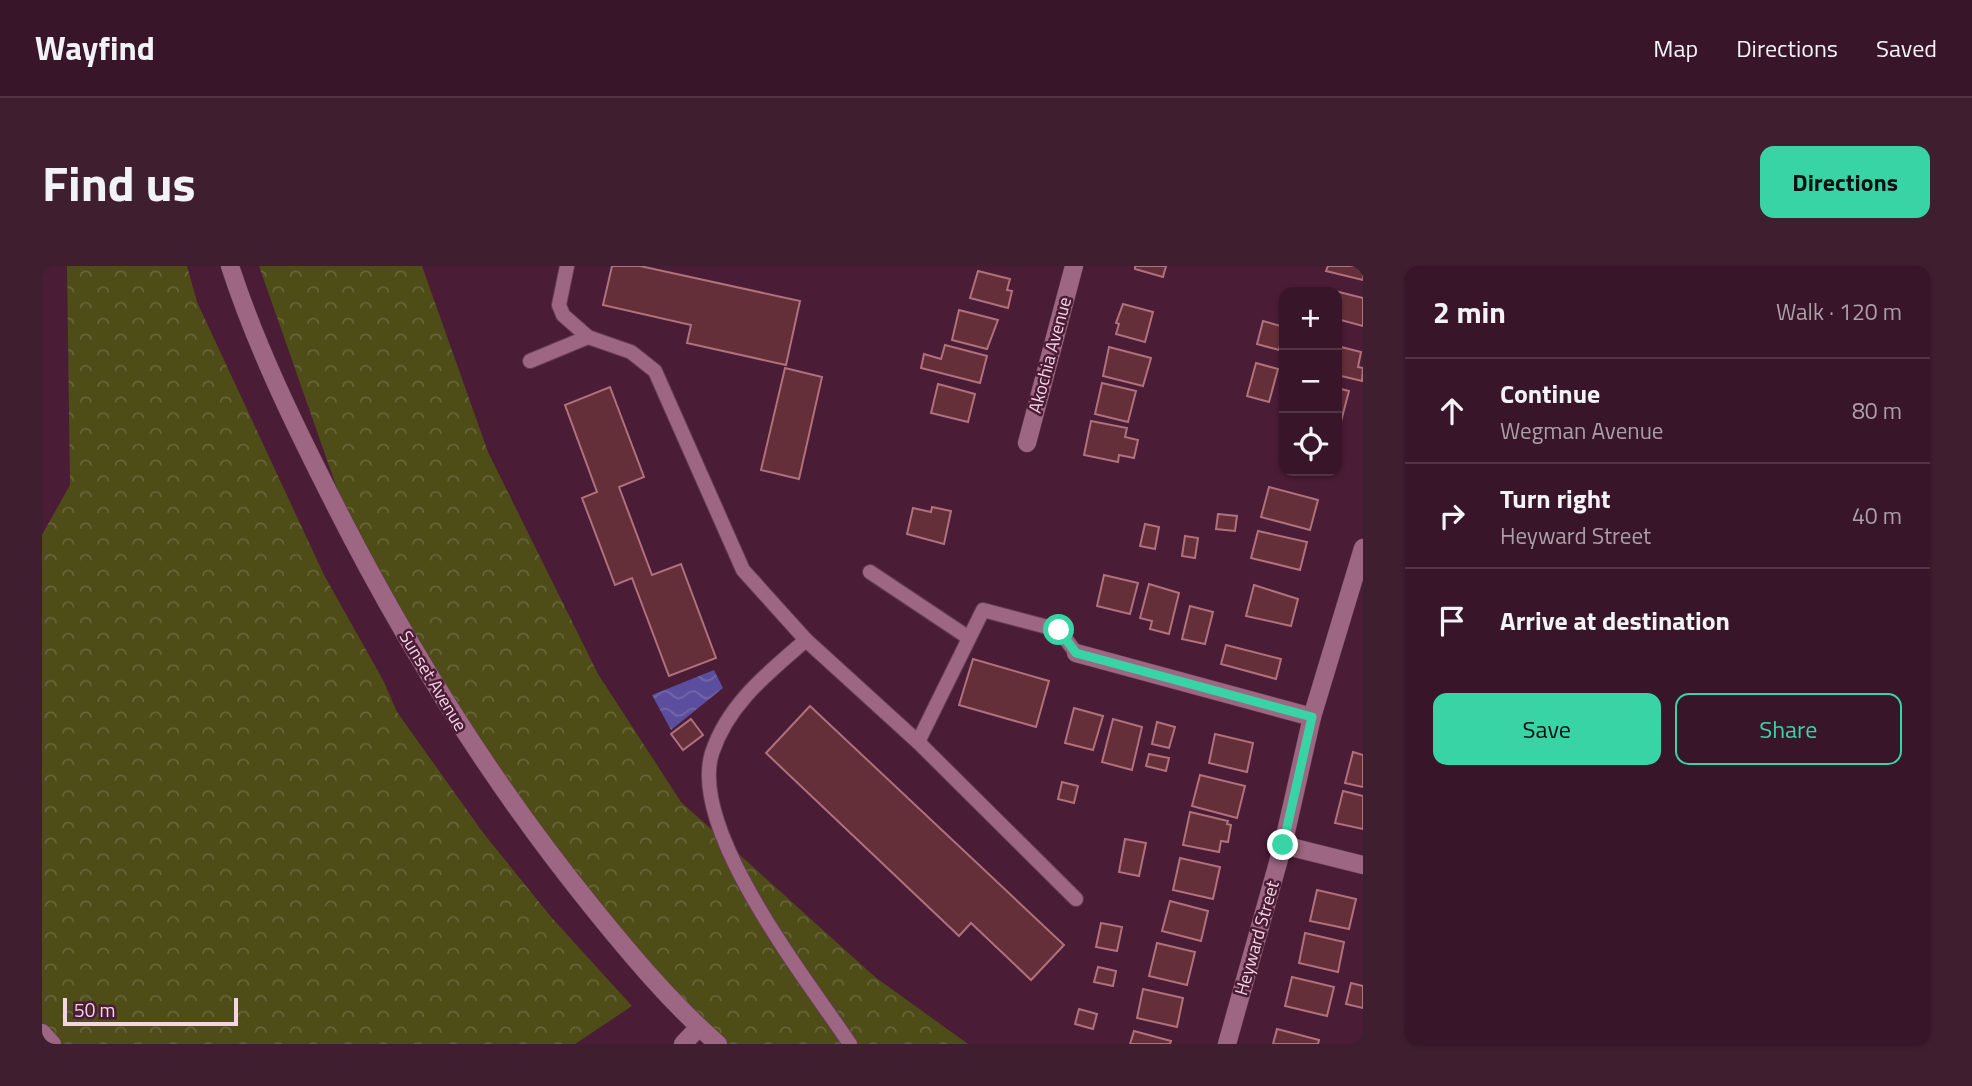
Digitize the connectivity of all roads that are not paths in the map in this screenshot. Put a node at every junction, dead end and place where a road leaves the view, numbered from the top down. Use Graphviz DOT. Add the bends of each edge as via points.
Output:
graph roads {
  1 [pos="230,266"];
  2 [pos="567,266"];
  3 [pos="1074,266"];
  4 [pos="588,337"];
  5 [pos="530,361"];
  6 [pos="1027,443"];
  7 [pos="1363,548"];
  8 [pos="870,572"];
  9 [pos="1359,576"];
  10 [pos="969,638"];
  11 [pos="806,640"];
  12 [pos="1076,653"];
  13 [pos="1312,717"];
  14 [pos="918,742"];
  15 [pos="1283,845"];
  16 [pos="1363,865"];
  17 [pos="1076,899"];
  18 [pos="699,1027"];
  19 [pos="42,1033"];
  20 [pos="52,1044"];
  21 [pos="683,1044"];
  22 [pos="718,1044"];
  23 [pos="850,1044"];
  24 [pos="1227,1044"];
  1 -- 18 [label="street, Sunset Avenue" via="289,414 417,658 481,759 551,855"];
  2 -- 4 [label="lane" via="559,305 563,315"];
  3 -- 6 [label="street, Akochia Avenue"];
  4 -- 5 [label="lane"];
  4 -- 11 [label="lane" via="631,352 655,371 743,569"];
  7 -- 9 [label="street, Heyward Street"];
  8 -- 10 [label="lane"];
  9 -- 13 [label="street, Heyward Street"];
  10 -- 12 [label="lane" via="982,610 1059,630"];
  10 -- 14 [label="lane"];
  11 -- 14 [label="lane"];
  11 -- 23 [label="lane" via="755,684 728,717 711,755 709,788 722,838 771,929"];
  12 -- 13 [label="street"];
  13 -- 15 [label="street, Heyward Street"];
  14 -- 17 [label="lane"];
  15 -- 16 [label="street"];
  15 -- 24 [label="street, Heyward Street"];
  18 -- 21 [label="street"];
  18 -- 22 [label="street, Sunset Avenue"];
  19 -- 20 [label="street"];
}
